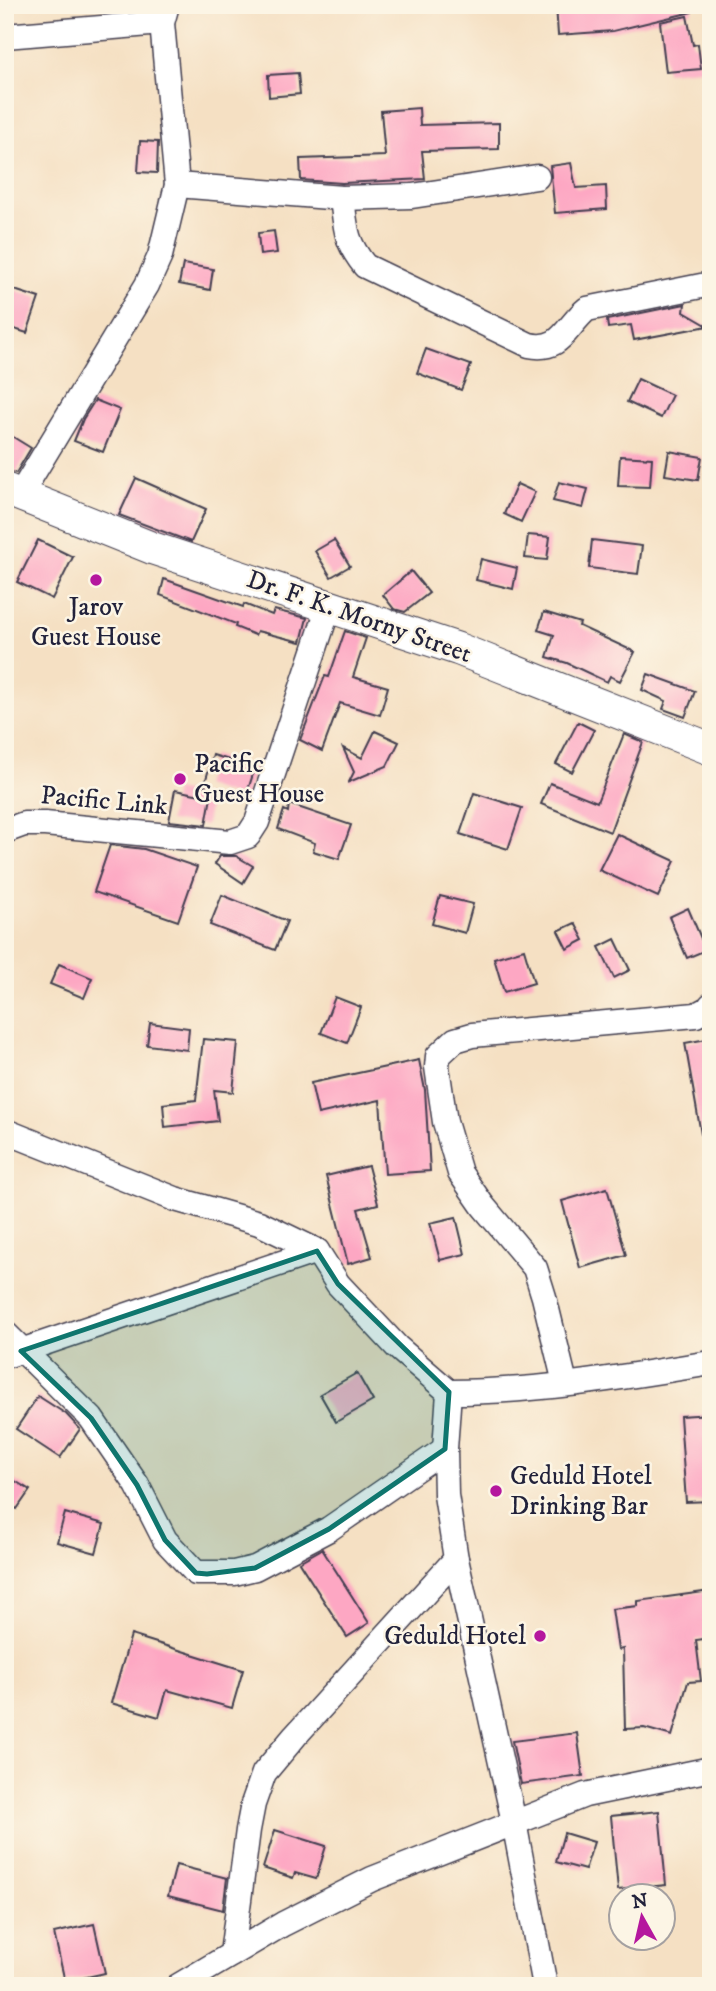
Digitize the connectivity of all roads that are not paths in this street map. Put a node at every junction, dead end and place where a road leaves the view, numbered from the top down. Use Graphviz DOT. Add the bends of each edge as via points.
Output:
graph roads {
  1 [pos="164,14"];
  2 [pos="5,36"];
  3 [pos="537,177"];
  4 [pos="177,185"];
  5 [pos="342,198"];
  6 [pos="711,284"];
  7 [pos="13,492"];
  8 [pos="329,606"];
  9 [pos="711,748"];
  10 [pos="5,831"];
  11 [pos="711,1004"];
  12 [pos="5,1131"];
  13 [pos="317,1251"];
  14 [pos="10,1347"];
  15 [pos="711,1363"];
  16 [pos="565,1384"];
  17 [pos="449,1392"];
  18 [pos="445,1449"];
  19 [pos="456,1559"];
  20 [pos="711,1769"];
  21 [pos="514,1822"];
  22 [pos="232,1954"];
  23 [pos="178,1986"];
  24 [pos="545,1986"];
  1 -- 2 [label="street"];
  1 -- 4 [label="street"];
  3 -- 5 [label="street" via="412,196"];
  4 -- 5 [label="street"];
  4 -- 7 [label="street" via="160,256 147,285"];
  5 -- 6 [label="street" via="347,237 365,266 529,345 551,345 587,309"];
  7 -- 8 [label="street, Dr. F. K. Morny Street" via="152,548"];
  8 -- 9 [label="street, Dr. F. K. Morny Street" via="458,649"];
  8 -- 10 [label="street, Pacific Link" via="257,822 248,836 230,842 45,824 24,824"];
  11 -- 16 [label="street" via="696,1015 472,1035 455,1041 438,1056 445,1122 460,1173 535,1268"];
  12 -- 13 [label="street" via="175,1199 259,1223"];
  13 -- 14 [label="street"];
  13 -- 17 [label="street" via="338,1284 397,1347"];
  14 -- 18 [label="street" via="91,1418 137,1485 164,1540 196,1573 255,1568 329,1529"];
  15 -- 16 [label="street"];
  16 -- 17 [label="street"];
  17 -- 18 [label="street"];
  18 -- 19 [label="street" via="446,1495"];
  19 -- 21 [label="street"];
  19 -- 22 [label="street" via="264,1773 248,1830"];
  20 -- 21 [label="street" via="585,1796"];
  21 -- 22 [label="street" via="372,1879"];
  21 -- 24 [label="street"];
  22 -- 23 [label="street"];
}
